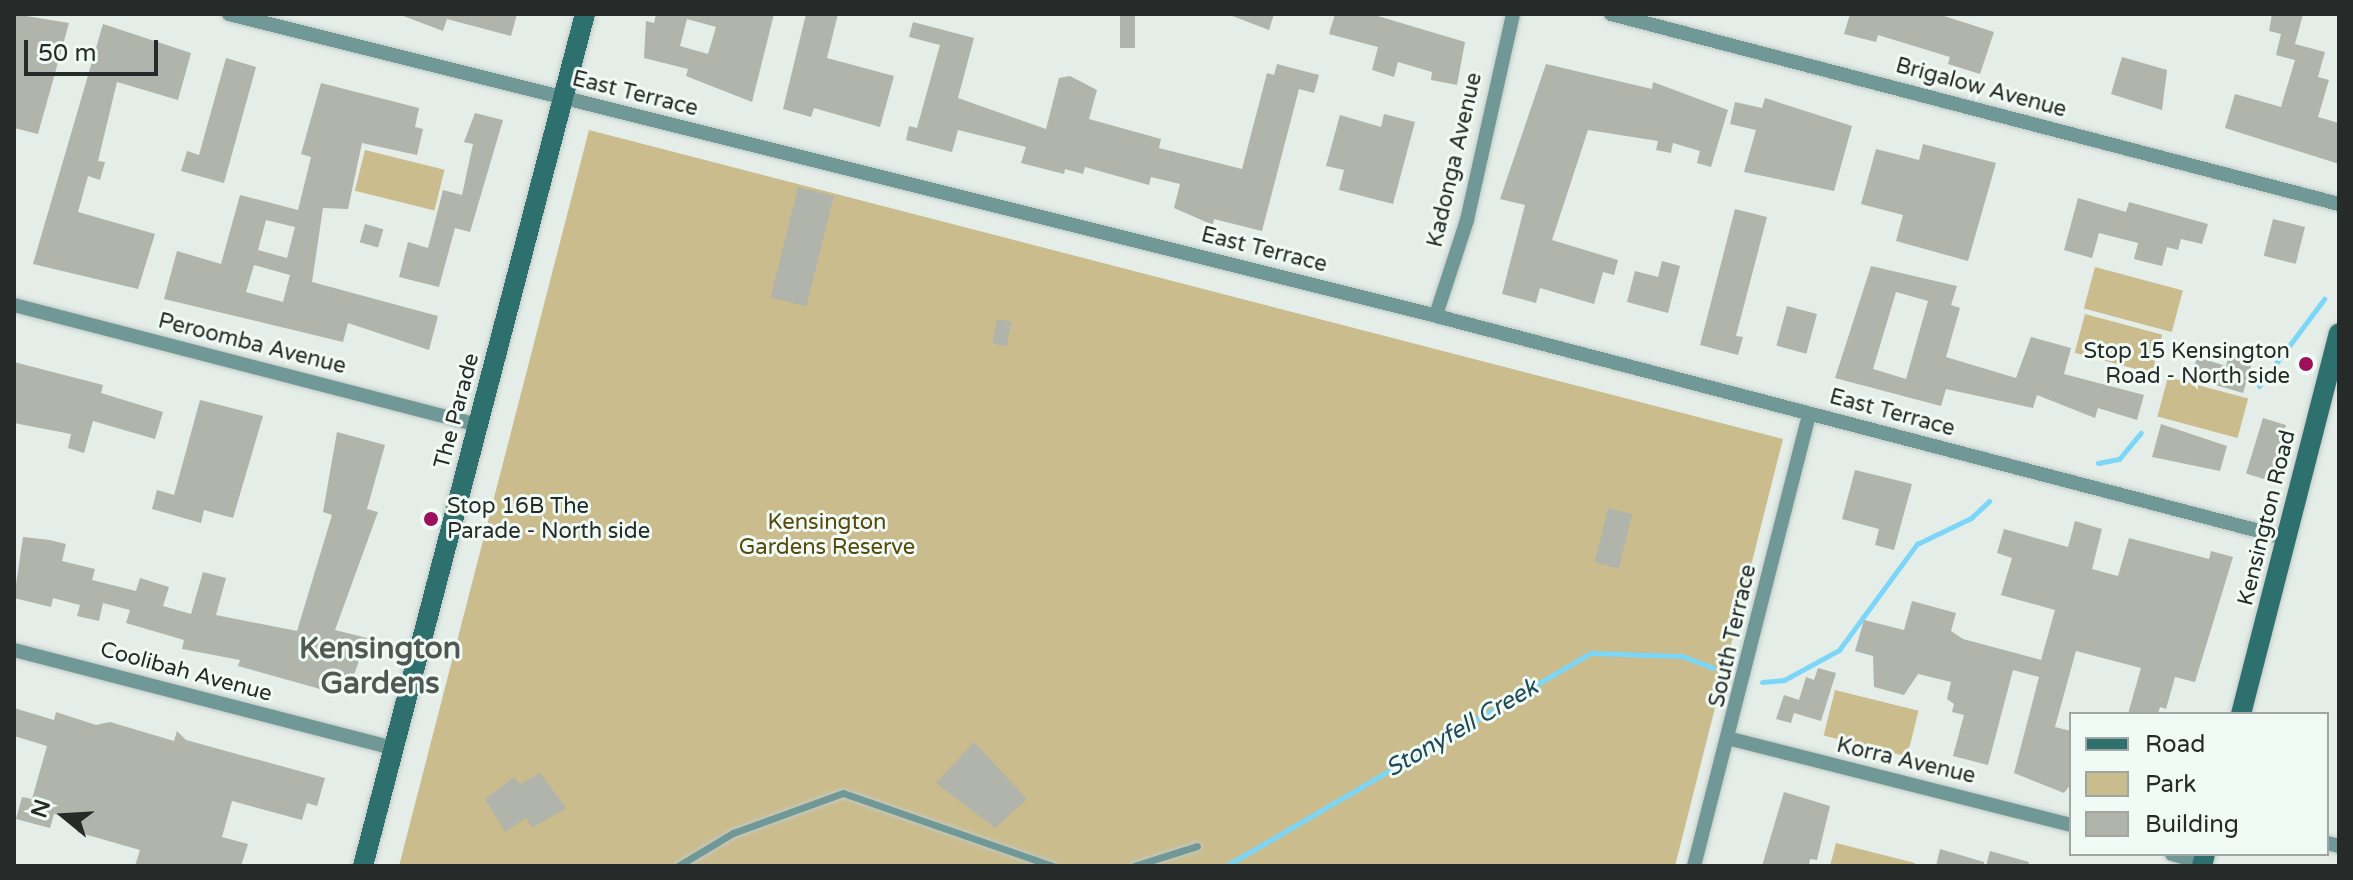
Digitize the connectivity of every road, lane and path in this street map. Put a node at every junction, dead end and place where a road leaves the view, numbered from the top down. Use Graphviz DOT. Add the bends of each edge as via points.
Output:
graph roads {
  1 [pos="229,14"];
  2 [pos="585,14"];
  3 [pos="1513,14"];
  4 [pos="1611,14"];
  5 [pos="563,99"];
  6 [pos="2339,204"];
  7 [pos="14,305"];
  8 [pos="1436,315"];
  9 [pos="2339,333"];
  10 [pos="1809,414"];
  11 [pos="478,425"];
  12 [pos="2286,538"];
  13 [pos="14,650"];
  14 [pos="2242,712"];
  15 [pos="1731,739"];
  16 [pos="393,748"];
  17 [pos="2069,824"];
  18 [pos="1197,846"];
  19 [pos="2181,856"];
  20 [pos="2203,861"];
  21 [pos="363,866"];
  22 [pos="678,866"];
  23 [pos="1053,866"];
  24 [pos="1134,866"];
  25 [pos="1694,866"];
  1 -- 5 [label="street, East Terrace"];
  2 -- 5 [label="main road, The Parade"];
  3 -- 8 [label="street, Kadonga Avenue" via="1467,220"];
  4 -- 6 [label="street, Brigalow Avenue"];
  5 -- 8 [label="street, East Terrace"];
  5 -- 11 [label="main road, The Parade"];
  7 -- 11 [label="street, Peroomba Avenue"];
  8 -- 10 [label="street, East Terrace"];
  9 -- 12 [label="main road, Kensington Road"];
  10 -- 12 [label="street, East Terrace"];
  10 -- 15 [label="street, South Terrace"];
  11 -- 16 [label="main road, The Parade"];
  12 -- 14 [label="main road, Kensington Road"];
  13 -- 16 [label="street, Coolibah Avenue"];
  15 -- 17 [label="street, Korra Avenue"];
  15 -- 25 [label="street, South Terrace"];
  16 -- 21 [label="main road, The Parade"];
  18 -- 24 [label="lane"];
  19 -- 20 [label="street"];
  22 -- 23 [label="lane" via="733,833 843,793"];
}
